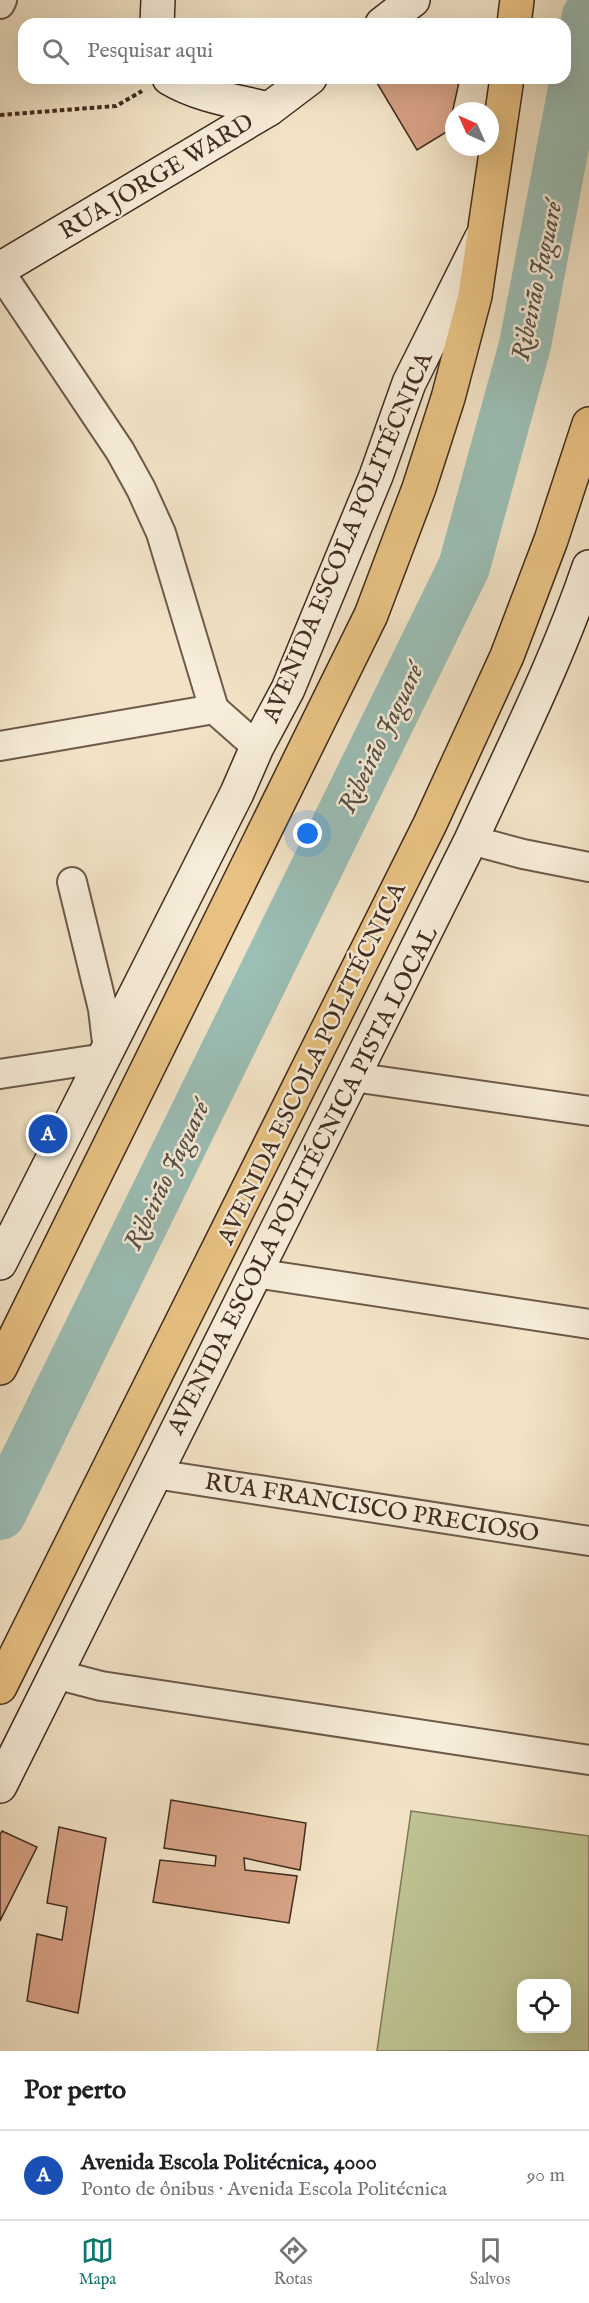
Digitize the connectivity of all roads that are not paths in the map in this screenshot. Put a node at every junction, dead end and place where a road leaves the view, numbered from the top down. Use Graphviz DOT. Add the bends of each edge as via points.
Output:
graph roads {
  1 [pos="159,0"];
  2 [pos="413,0"];
  3 [pos="517,0"];
  4 [pos="158,18"];
  5 [pos="390,18"];
  6 [pos="515,18"];
  7 [pos="157,84"];
  8 [pos="302,84"];
  9 [pos="506,84"];
  10 [pos="269,109"];
  11 [pos="486,230"];
  12 [pos="0,270"];
  13 [pos="589,424"];
  14 [pos="589,567"];
  15 [pos="214,709"];
  16 [pos="0,746"];
  17 [pos="256,747"];
  18 [pos="471,840"];
  19 [pos="589,867"];
  20 [pos="72,882"];
  21 [pos="106,1055"];
  22 [pos="0,1074"];
  23 [pos="353,1077"];
  24 [pos="589,1111"];
  25 [pos="0,1263"];
  26 [pos="255,1273"];
  27 [pos="589,1324"];
  28 [pos="0,1368"];
  29 [pos="155,1474"];
  30 [pos="589,1541"];
  31 [pos="55,1674"];
  32 [pos="0,1687"];
  33 [pos="589,1761"];
  34 [pos="0,1786"];
  1 -- 4 [label="main road"];
  2 -- 5 [label="main road"];
  3 -- 6 [label="highway"];
  7 -- 10 [label="main road" via="182,86"];
  8 -- 10 [label="main road, RUA JORGE WARD"];
  9 -- 11 [label="highway, AVENIDA ESCOLA POLITÉCNICA"];
  10 -- 12 [label="main road, RUA JORGE WARD"];
  11 -- 17 [label="main road, AVENIDA ESCOLA POLITÉCNICA" via="409,383 376,476 288,688"];
  11 -- 28 [label="highway, AVENIDA ESCOLA POLITÉCNICA" via="475,296 448,398 371,615"];
  12 -- 15 [label="street" via="141,489 161,533"];
  13 -- 32 [label="highway, AVENIDA ESCOLA POLITÉCNICA" via="507,656 430,824"];
  14 -- 18 [label="main road, AVENIDA ESCOLA POLITÉCNICA PISTA LOCAL" via="539,691"];
  15 -- 16 [label="street"];
  15 -- 17 [label="street"];
  17 -- 21 [label="main road, AVENIDA ESCOLA POLITÉCNICA" via="237,793"];
  18 -- 19 [label="street"];
  18 -- 23 [label="main road, AVENIDA ESCOLA POLITÉCNICA PISTA LOCAL"];
  20 -- 21 [label="street" via="103,1010"];
  21 -- 22 [label="street"];
  21 -- 25 [label="main road, AVENIDA ESCOLA POLITÉCNICA"];
  23 -- 24 [label="street"];
  23 -- 26 [label="main road, AVENIDA ESCOLA POLITÉCNICA PISTA LOCAL"];
  26 -- 27 [label="street"];
  26 -- 29 [label="main road, AVENIDA ESCOLA POLITÉCNICA PISTA LOCAL"];
  29 -- 30 [label="street, RUA FRANCISCO PRECIOSO"];
  29 -- 31 [label="main road, AVENIDA ESCOLA POLITÉCNICA PISTA LOCAL"];
  31 -- 33 [label="street" via="101,1686"];
  31 -- 34 [label="main road, AVENIDA ESCOLA POLITÉCNICA PISTA LOCAL"];
}
